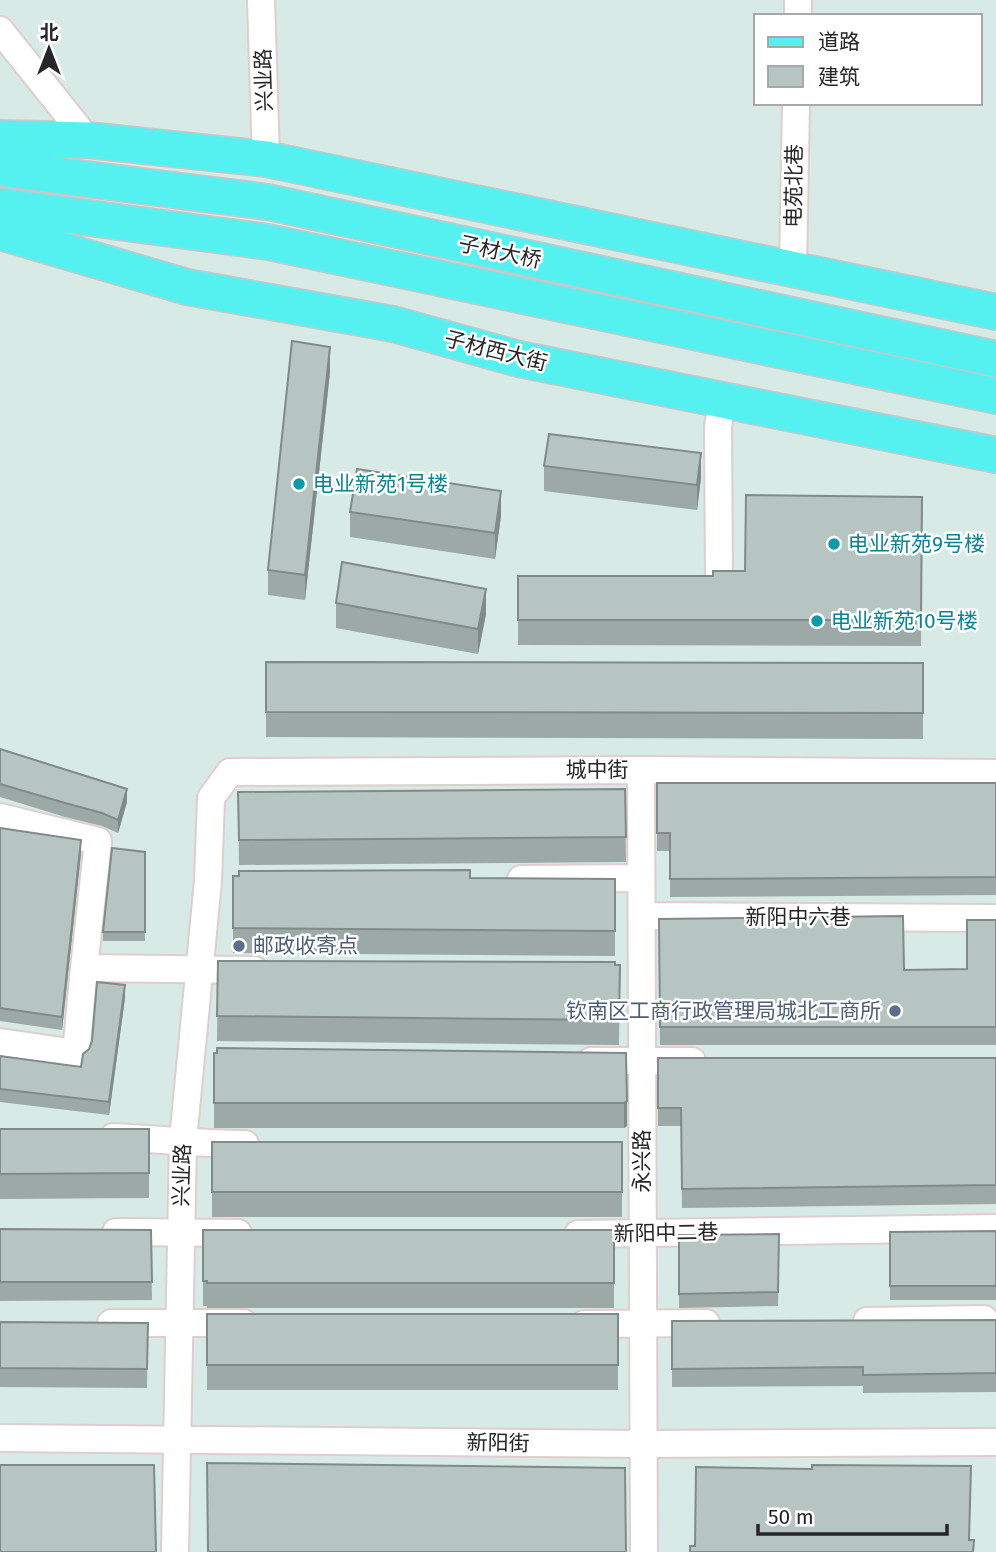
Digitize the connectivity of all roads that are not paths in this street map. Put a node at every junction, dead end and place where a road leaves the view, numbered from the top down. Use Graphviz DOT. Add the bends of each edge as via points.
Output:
graph roads {
  1 [pos="261,0"];
  2 [pos="0,30"];
  3 [pos="796,105"];
  4 [pos="0,138"];
  5 [pos="88,140"];
  6 [pos="266,159"];
  7 [pos="0,167"];
  8 [pos="0,206"];
  9 [pos="0,232"];
  10 [pos="793,269"];
  11 [pos="996,312"];
  12 [pos="996,359"];
  13 [pos="996,396"];
  14 [pos="722,400"];
  15 [pos="996,455"];
  16 [pos="719,577"];
  17 [pos="641,769"];
  18 [pos="996,773"];
  19 [pos="211,798"];
  20 [pos="0,817"];
  21 [pos="641,878"];
  22 [pos="503,879"];
  23 [pos="642,916"];
  24 [pos="996,918"];
  25 [pos="84,968"];
  26 [pos="198,970"];
  27 [pos="281,970"];
  28 [pos="613,972"];
  29 [pos="641,972"];
  30 [pos="0,1042"];
  31 [pos="190,1057"];
  32 [pos="218,1058"];
  33 [pos="573,1060"];
  34 [pos="642,1061"];
  35 [pos="710,1061"];
  36 [pos="91,1136"];
  37 [pos="183,1140"];
  38 [pos="275,1144"];
  39 [pos="615,1145"];
  40 [pos="642,1146"];
  41 [pos="996,1228"];
  42 [pos="97,1232"];
  43 [pos="181,1233"];
  44 [pos="265,1233"];
  45 [pos="559,1234"];
  46 [pos="643,1234"];
  47 [pos="984,1319"];
  48 [pos="836,1321"];
  49 [pos="83,1323"];
  50 [pos="179,1323"];
  51 [pos="275,1323"];
  52 [pos="726,1323"];
  53 [pos="561,1324"];
  54 [pos="643,1324"];
  55 [pos="0,1438"];
  56 [pos="177,1440"];
  57 [pos="996,1442"];
  58 [pos="644,1444"];
  59 [pos="175,1552"];
  60 [pos="644,1552"];
  1 -- 6 [label="street, 兴业路"];
  2 -- 5 [label="street"];
  3 -- 10 [label="street, 电苑北巷"];
  4 -- 5 [label="main road"];
  5 -- 6 [label="main road"];
  6 -- 10 [label="main road"];
  7 -- 12 [label="main road, 子材大桥" via="268,202"];
  8 -- 13 [label="main road, 子材大桥" via="268,242"];
  9 -- 14 [label="main road, 子材西大街" via="187,287 393,324 519,359"];
  10 -- 11 [label="main road"];
  14 -- 15 [label="main road, 子材西大街"];
  14 -- 16 [label="street" via="718,427"];
  17 -- 18 [label="street, 城中街"];
  17 -- 19 [label="street, 城中街" via="230,772"];
  17 -- 21 [label="street, 永兴路"];
  19 -- 26 [label="street, 兴业路" via="221,881"];
  20 -- 25 [label="street" via="98,841"];
  21 -- 22 [label="street"];
  21 -- 23 [label="street, 永兴路"];
  23 -- 24 [label="street, 新阳中六巷"];
  23 -- 29 [label="street, 永兴路"];
  25 -- 26 [label="street"];
  25 -- 30 [label="street" via="76,1053"];
  26 -- 27 [label="street"];
  26 -- 31 [label="street, 兴业路"];
  28 -- 29 [label="street"];
  29 -- 34 [label="street, 永兴路"];
  31 -- 32 [label="street"];
  31 -- 37 [label="street, 兴业路"];
  33 -- 34 [label="street"];
  34 -- 35 [label="street"];
  34 -- 40 [label="street, 永兴路"];
  36 -- 37 [label="street"];
  37 -- 38 [label="street"];
  37 -- 43 [label="street, 兴业路"];
  39 -- 40 [label="street"];
  40 -- 46 [label="street, 永兴路"];
  41 -- 46 [label="street, 新阳中二巷"];
  42 -- 43 [label="street"];
  43 -- 44 [label="street"];
  43 -- 50 [label="street, 兴业路"];
  45 -- 46 [label="street, 新阳中二巷"];
  46 -- 54 [label="street, 永兴路"];
  47 -- 48 [label="street"];
  49 -- 50 [label="street"];
  50 -- 51 [label="street"];
  50 -- 56 [label="street, 兴业路"];
  52 -- 54 [label="street"];
  53 -- 54 [label="street"];
  54 -- 58 [label="street, 永兴路"];
  55 -- 56 [label="street, 新阳街"];
  56 -- 58 [label="street, 新阳街"];
  56 -- 59 [label="street, 兴业路"];
  57 -- 58 [label="street, 新阳街"];
  58 -- 60 [label="street, 永兴路"];
}
